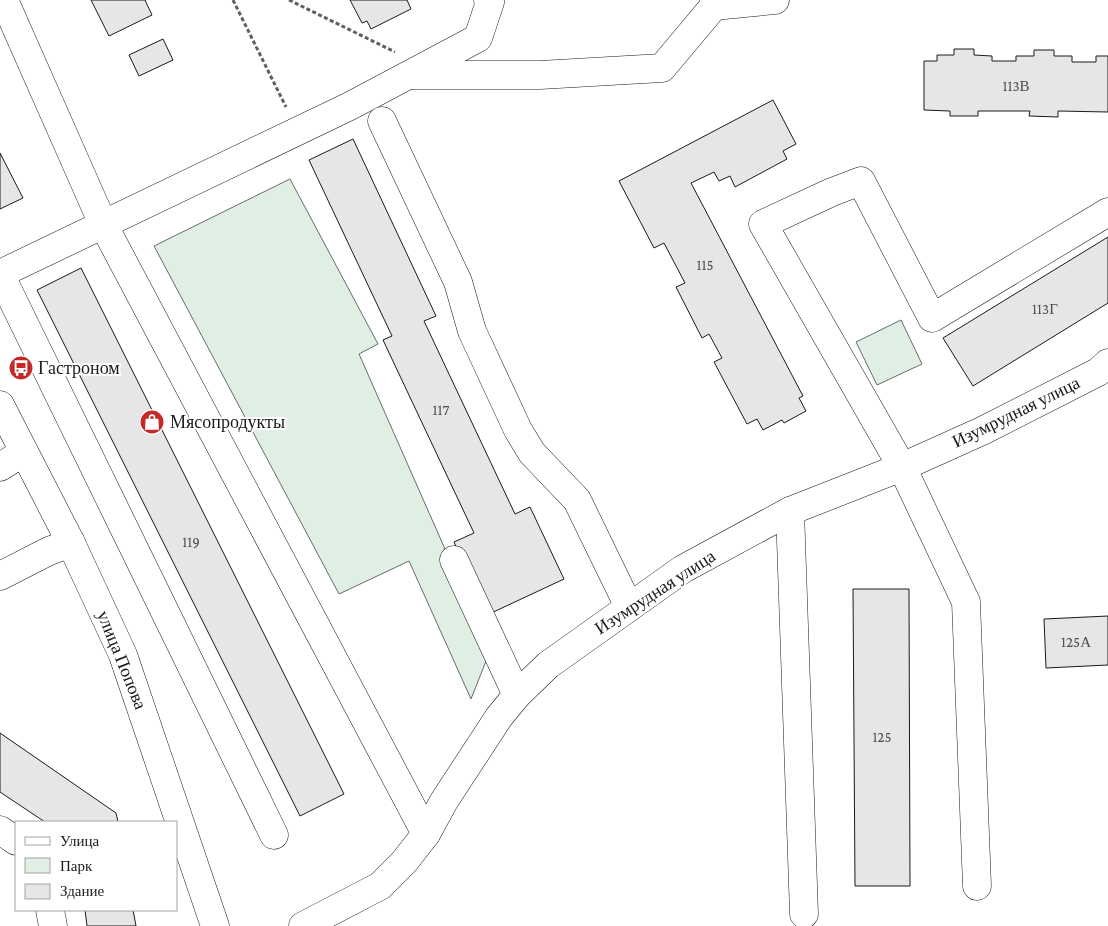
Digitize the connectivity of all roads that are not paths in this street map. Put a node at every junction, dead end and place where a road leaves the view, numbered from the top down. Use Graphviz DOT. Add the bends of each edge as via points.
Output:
graph roads {
  1 [pos="4,0"];
  2 [pos="488,0"];
  3 [pos="776,0"];
  4 [pos="714,3"];
  5 [pos="417,70"];
  6 [pos="382,121"];
  7 [pos="1108,212"];
  8 [pos="103,224"];
  9 [pos="0,274"];
  10 [pos="1103,368"];
  11 [pos="0,405"];
  12 [pos="24,452"];
  13 [pos="902,467"];
  14 [pos="0,468"];
  15 [pos="790,511"];
  16 [pos="71,543"];
  17 [pos="454,560"];
  18 [pos="0,576"];
  19 [pos="629,607"];
  20 [pos="517,695"];
  21 [pos="0,830"];
  22 [pos="426,834"];
  23 [pos="274,835"];
  24 [pos="15,840"];
  25 [pos="977,886"];
  26 [pos="50,911"];
  27 [pos="804,914"];
  28 [pos="53,926"];
  29 [pos="215,926"];
  30 [pos="303,926"];
  1 -- 8 [label="street"];
  2 -- 5 [label="street" via="478,38"];
  3 -- 4 [label="street"];
  4 -- 5 [label="street" via="662,68 540,75"];
  5 -- 8 [label="street" via="350,106"];
  6 -- 19 [label="street" via="458,282 472,331 518,430 532,453 577,500"];
  7 -- 13 [label="street" via="932,318 861,181 763,224"];
  8 -- 9 [label="street"];
  8 -- 22 [label="street"];
  9 -- 23 [label="street"];
  10 -- 13 [label="street, Изумрудная улица" via="982,431"];
  11 -- 12 [label="street, улица Попова"];
  12 -- 14 [label="street"];
  12 -- 16 [label="street, улица Попова"];
  13 -- 15 [label="street, Изумрудная улица"];
  13 -- 25 [label="street" via="966,602"];
  15 -- 19 [label="street, Изумрудная улица" via="684,569"];
  15 -- 27 [label="street"];
  16 -- 18 [label="street"];
  16 -- 29 [label="street, улица Попова" via="123,655"];
  17 -- 20 [label="street"];
  19 -- 20 [label="street, Изумрудная улица" via="548,665"];
  20 -- 22 [label="street, Изумрудная улица" via="448,795"];
  21 -- 24 [label="street"];
  22 -- 30 [label="street, Изумрудная улица" via="380,886"];
  26 -- 28 [label="street"];
}
